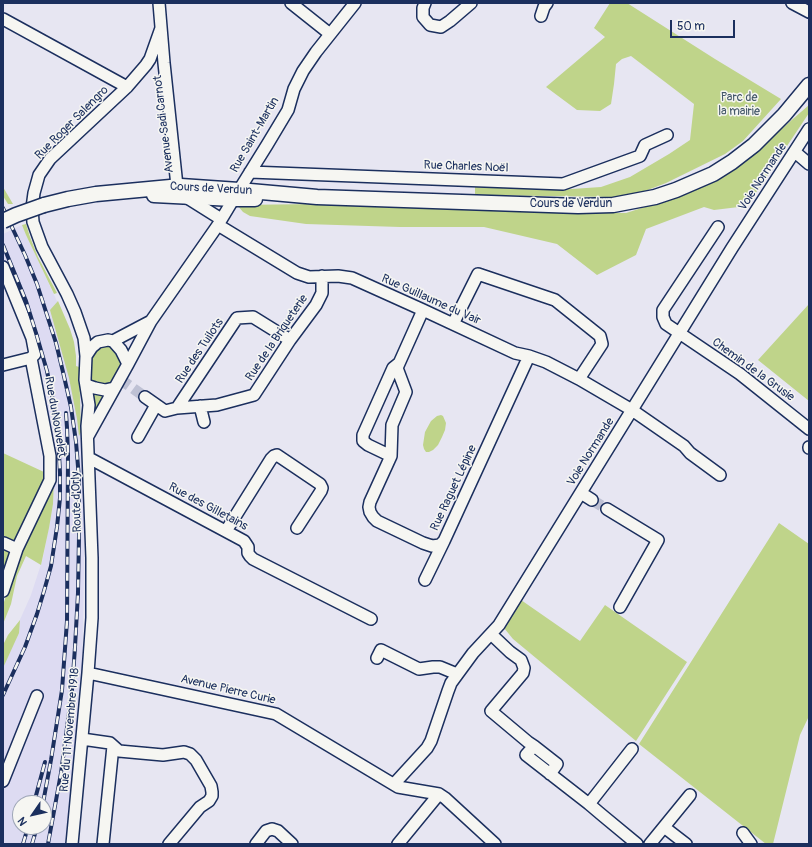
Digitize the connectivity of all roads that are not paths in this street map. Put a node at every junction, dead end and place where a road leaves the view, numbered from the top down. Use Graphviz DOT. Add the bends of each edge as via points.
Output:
graph roads {
  1 [pos="159,3"];
  2 [pos="291,3"];
  3 [pos="355,3"];
  4 [pos="425,3"];
  5 [pos="471,3"];
  6 [pos="547,3"];
  7 [pos="792,3"];
  8 [pos="809,12"];
  9 [pos="542,16"];
  10 [pos="3,19"];
  11 [pos="161,28"];
  12 [pos="330,34"];
  13 [pos="150,59"];
  14 [pos="167,65"];
  15 [pos="809,85"];
  16 [pos="128,87"];
  17 [pos="809,129"];
  18 [pos="667,135"];
  19 [pos="795,152"];
  20 [pos="809,164"];
  21 [pos="250,172"];
  22 [pos="183,187"];
  23 [pos="106,193"];
  24 [pos="236,194"];
  25 [pos="3,221"];
  26 [pos="220,222"];
  27 [pos="718,227"];
  28 [pos="3,267"];
  29 [pos="322,276"];
  30 [pos="423,310"];
  31 [pos="151,321"];
  32 [pos="453,324"];
  33 [pos="680,334"];
  34 [pos="290,340"];
  35 [pos="113,341"];
  36 [pos="86,356"];
  37 [pos="530,356"];
  38 [pos="33,357"];
  39 [pos="128,364"];
  40 [pos="398,364"];
  41 [pos="3,365"];
  42 [pos="579,379"];
  43 [pos="86,385"];
  44 [pos="114,388"];
  45 [pos="145,397"];
  46 [pos="156,405"];
  47 [pos="200,406"];
  48 [pos="177,408"];
  49 [pos="632,410"];
  50 [pos="204,422"];
  51 [pos="809,429"];
  52 [pos="88,436"];
  53 [pos="138,437"];
  54 [pos="391,456"];
  55 [pos="89,458"];
  56 [pos="720,475"];
  57 [pos="581,493"];
  58 [pos="592,500"];
  59 [pos="607,509"];
  60 [pos="297,528"];
  61 [pos="226,531"];
  62 [pos="444,541"];
  63 [pos="3,544"];
  64 [pos="17,549"];
  65 [pos="425,580"];
  66 [pos="3,591"];
  67 [pos="620,607"];
  68 [pos="92,618"];
  69 [pos="371,619"];
  70 [pos="491,634"];
  71 [pos="377,658"];
  72 [pos="88,673"];
  73 [pos="457,674"];
  74 [pos="37,696"];
  75 [pos="82,739"];
  76 [pos="113,746"];
  77 [pos="632,749"];
  78 [pos="3,780"];
  79 [pos="394,784"];
  80 [pos="439,794"];
  81 [pos="690,795"];
  82 [pos="589,804"];
  83 [pos="664,827"];
  84 [pos="743,833"];
  85 [pos="72,844"];
  86 [pos="104,844"];
  87 [pos="169,844"];
  88 [pos="256,844"];
  89 [pos="292,844"];
  90 [pos="398,844"];
  91 [pos="495,844"];
  92 [pos="637,844"];
  93 [pos="650,844"];
  94 [pos="686,844"];
  95 [pos="751,844"];
  1 -- 11 [label="street, Avenue Sadi Carnot"];
  2 -- 12 [label="street"];
  3 -- 12 [label="street, Rue Saint-Martin"];
  4 -- 5 [label="street" via="423,17 430,26 441,27"];
  6 -- 9 [label="street"];
  7 -- 8 [label="street"];
  10 -- 16 [label="street"];
  11 -- 13 [label="street, Rue Roger Salengro"];
  11 -- 14 [label="street, Avenue Sadi Carnot"];
  12 -- 21 [label="street, Rue Saint-Martin" via="301,75 288,110"];
  13 -- 14 [label="street, Avenue Sadi Carnot"];
  13 -- 16 [label="street, Rue Roger Salengro"];
  14 -- 22 [label="street, Avenue Sadi Carnot"];
  15 -- 24 [label="main road, Cours de Verdun" via="784,115 754,145 732,162 676,190 613,205 578,206"];
  16 -- 36 [label="street, Rue Roger Salengro" via="50,159 39,175 34,193 33,222 42,247 75,312 84,338"];
  17 -- 19 [label="street, Voie Normande"];
  18 -- 21 [label="street, Rue Charles Noël" via="645,144 640,156 563,184"];
  19 -- 20 [label="street"];
  19 -- 33 [label="street, Voie Normande"];
  21 -- 24 [label="street, Rue Saint-Martin"];
  22 -- 23 [label="main road, Cours de Verdun"];
  22 -- 23 [label="main road, Cours de Verdun" via="164,196"];
  22 -- 24 [label="main road, Cours de Verdun"];
  22 -- 26 [label="street, Rue Guillaume du Vair"];
  23 -- 25 [label="main road, Cours de Verdun, bridge" via="68,199"];
  24 -- 26 [label="street, Rue Saint-Martin"];
  26 -- 29 [label="street, Rue Guillaume du Vair" via="297,273 309,277"];
  26 -- 31 [label="street, Rue Saint-Martin"];
  27 -- 33 [label="street, Chemin de la Grusie" via="664,310 666,324"];
  28 -- 38 [label="street, Rue du Nouvelet" via="32,338 35,354"];
  29 -- 30 [label="street, Rue Guillaume du Vair" via="352,278"];
  29 -- 34 [label="street, Rue de la Briqueterie" via="322,293"];
  30 -- 32 [label="street, Rue Guillaume du Vair"];
  30 -- 40 [label="street"];
  31 -- 35 [label="street, Rue Saint-Martin"];
  31 -- 39 [label="street, Rue Saint-Martin"];
  32 -- 37 [label="street, Rue Guillaume du Vair" via="515,353"];
  32 -- 42 [label="street" via="478,274 555,300 600,336 602,344"];
  33 -- 49 [label="street, Voie Normande"];
  33 -- 51 [label="street, Chemin de la Grusie" via="740,374"];
  34 -- 47 [label="street, Rue de la Briqueterie" via="254,395 217,405"];
  34 -- 48 [label="street, Rue des Tuilots" via="253,317 237,318"];
  35 -- 36 [label="street" via="98,342"];
  35 -- 39 [label="street"];
  36 -- 43 [label="street"];
  37 -- 42 [label="street, Rue Guillaume du Vair"];
  37 -- 62 [label="street, Rue Raguet Lépine"];
  38 -- 41 [label="street"];
  38 -- 64 [label="street, Rue du Nouvelet" via="50,456 50,480"];
  39 -- 44 [label="street"];
  40 -- 54 [label="street, Rue Raguet Lépine" via="396,368 406,392 392,425"];
  40 -- 54 [label="street" via="393,368 363,436 363,441 368,445"];
  42 -- 49 [label="street, Rue Guillaume du Vair"];
  43 -- 44 [label="street" via="105,390"];
  43 -- 52 [label="street, Route d'Orly" via="89,405"];
  44 -- 52 [label="street"];
  45 -- 46 [label="street, Rue de la Briqueterie"];
  46 -- 48 [label="street, Rue de la Briqueterie" via="165,411"];
  46 -- 53 [label="street"];
  47 -- 48 [label="street, Rue de la Briqueterie"];
  47 -- 50 [label="street"];
  49 -- 56 [label="street, Rue Guillaume du Vair"];
  49 -- 57 [label="street, Voie Normande"];
  52 -- 55 [label="street, Route d'Orly"];
  54 -- 62 [label="street, Rue Raguet Lépine" via="370,502 373,517 432,546 440,545"];
  55 -- 61 [label="street, Rue des Gilletains"];
  55 -- 68 [label="street, Route d'Orly"];
  57 -- 58 [label="street"];
  57 -- 70 [label="street, Voie Normande"];
  59 -- 67 [label="street" via="658,540"];
  60 -- 61 [label="street" via="322,488 320,484 277,455 271,459"];
  61 -- 69 [label="street, Rue des Gilletains" via="247,544 248,553 253,559"];
  62 -- 65 [label="street"];
  63 -- 64 [label="street"];
  64 -- 66 [label="street, Rue du Nouvelet"];
  68 -- 72 [label="street, Rue du 11 Novembre 1918"];
  70 -- 73 [label="street, Voie Normande"];
  70 -- 82 [label="street" via="521,660 524,668 491,711 534,746 526,755"];
  71 -- 73 [label="street" via="381,650 419,669 440,667"];
  72 -- 75 [label="street, Rue du 11 Novembre 1918"];
  72 -- 79 [label="street, Avenue Pierre Curie" via="276,714"];
  73 -- 79 [label="street, Voie Normande" via="448,690 427,748"];
  74 -- 78 [label="street"];
  75 -- 76 [label="street" via="110,743"];
  75 -- 85 [label="street, Rue du 11 Novembre 1918"];
  76 -- 86 [label="street"];
  76 -- 87 [label="street" via="119,751 163,756 188,753 196,760 212,786 209,801 200,807"];
  77 -- 82 [label="street"];
  79 -- 80 [label="street, Avenue Pierre Curie" via="398,787"];
  80 -- 90 [label="street"];
  80 -- 91 [label="street"];
  81 -- 83 [label="street"];
  82 -- 92 [label="street"];
  83 -- 93 [label="street"];
  83 -- 94 [label="street"];
  84 -- 95 [label="street"];
  88 -- 89 [label="street" via="266,831 272,829"];
}
